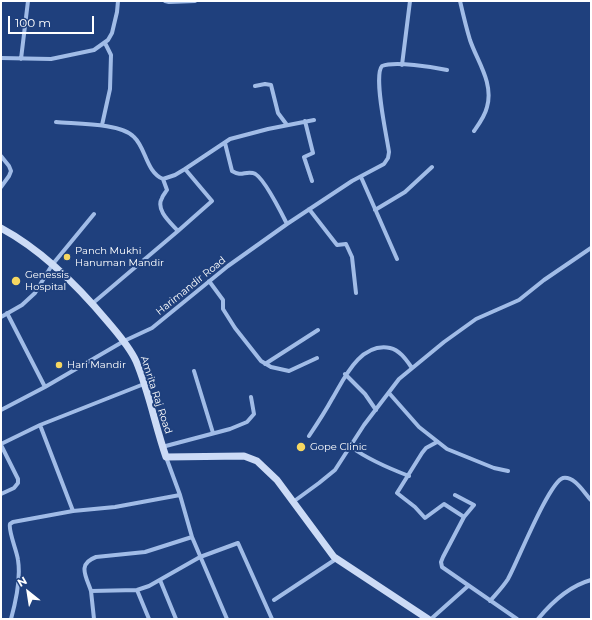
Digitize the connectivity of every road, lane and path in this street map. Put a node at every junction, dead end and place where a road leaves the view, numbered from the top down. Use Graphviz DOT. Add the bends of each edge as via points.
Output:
graph roads {
  1 [pos="28,1"];
  2 [pos="118,1"];
  3 [pos="165,1"];
  4 [pos="195,1"];
  5 [pos="410,1"];
  6 [pos="460,1"];
  7 [pos="105,43"];
  8 [pos="1,58"];
  9 [pos="21,59"];
  10 [pos="402,65"];
  11 [pos="448,70"];
  12 [pos="254,86"];
  13 [pos="314,120"];
  14 [pos="305,121"];
  15 [pos="56,122"];
  16 [pos="288,125"];
  17 [pos="102,126"];
  18 [pos="474,132"];
  19 [pos="225,143"];
  20 [pos="1,156"];
  21 [pos="432,167"];
  22 [pos="185,169"];
  23 [pos="361,177"];
  24 [pos="163,179"];
  25 [pos="312,181"];
  26 [pos="1,187"];
  27 [pos="309,209"];
  28 [pos="376,210"];
  29 [pos="94,214"];
  30 [pos="287,224"];
  31 [pos="1,228"];
  32 [pos="178,231"];
  33 [pos="591,248"];
  34 [pos="397,259"];
  35 [pos="52,265"];
  36 [pos="209,281"];
  37 [pos="356,293"];
  38 [pos="93,303"];
  39 [pos="7,313"];
  40 [pos="1,317"];
  41 [pos="318,330"];
  42 [pos="124,341"];
  43 [pos="317,358"];
  44 [pos="265,364"];
  45 [pos="412,368"];
  46 [pos="194,371"];
  47 [pos="346,374"];
  48 [pos="144,384"];
  49 [pos="45,387"];
  50 [pos="389,393"];
  51 [pos="251,397"];
  52 [pos="1,410"];
  53 [pos="376,410"];
  54 [pos="40,425"];
  55 [pos="213,433"];
  56 [pos="310,436"];
  57 [pos="437,442"];
  58 [pos="1,445"];
  59 [pos="162,447"];
  60 [pos="351,447"];
  61 [pos="166,457"];
  62 [pos="508,471"];
  63 [pos="409,476"];
  64 [pos="1,494"];
  65 [pos="180,495"];
  66 [pos="455,495"];
  67 [pos="591,500"];
  68 [pos="293,502"];
  69 [pos="73,511"];
  70 [pos="464,517"];
  71 [pos="192,537"];
  72 [pos="200,557"];
  73 [pos="336,559"];
  74 [pos="160,580"];
  75 [pos="591,580"];
  76 [pos="468,586"];
  77 [pos="137,590"];
  78 [pos="91,591"];
  79 [pos="274,600"];
  80 [pos="490,601"];
  81 [pos="11,619"];
  82 [pos="94,619"];
  83 [pos="149,619"];
  84 [pos="176,619"];
  85 [pos="226,619"];
  86 [pos="272,619"];
  87 [pos="430,619"];
  88 [pos="517,619"];
  89 [pos="538,619"];
  1 -- 9 [label="street"];
  2 -- 7 [label="street" via="112,33"];
  3 -- 4 [label="street"];
  5 -- 10 [label="street"];
  6 -- 18 [label="street" via="470,40 488,90 487,108"];
  7 -- 9 [label="street" via="94,50 51,59"];
  7 -- 17 [label="street" via="111,55 111,62 110,89"];
  8 -- 9 [label="street"];
  10 -- 11 [label="street"];
  10 -- 23 [label="street, Harimandir Road" via="385,65 380,68 388,158 384,164"];
  12 -- 16 [label="street" via="271,85 278,113"];
  13 -- 14 [label="street"];
  14 -- 16 [label="street"];
  14 -- 25 [label="street" via="313,154 304,157"];
  15 -- 17 [label="street"];
  16 -- 19 [label="street"];
  17 -- 24 [label="street" via="133,135 152,170"];
  19 -- 22 [label="street"];
  19 -- 30 [label="street" via="232,171 237,174 252,172 258,175"];
  20 -- 26 [label="street" via="11,171"];
  21 -- 28 [label="street" via="406,192"];
  22 -- 24 [label="street"];
  22 -- 32 [label="street" via="212,201"];
  23 -- 27 [label="street, Harimandir Road"];
  23 -- 28 [label="street"];
  24 -- 32 [label="street" via="167,190 161,198 162,212"];
  27 -- 30 [label="street, Harimandir Road"];
  27 -- 37 [label="street" via="337,245 346,244 352,257"];
  28 -- 34 [label="street"];
  29 -- 35 [label="street"];
  30 -- 36 [label="street, Harimandir Road"];
  31 -- 35 [label="main road, Amrita Raj Road" via="23,241"];
  32 -- 38 [label="street"];
  33 -- 45 [label="street" via="519,300 476,319"];
  35 -- 38 [label="main road, Amrita Raj Road"];
  35 -- 39 [label="street" via="35,293 22,305"];
  36 -- 42 [label="street, Harimandir Road" via="152,328"];
  36 -- 44 [label="street" via="223,300 223,309 235,328"];
  38 -- 42 [label="main road, Amrita Raj Road"];
  39 -- 40 [label="street"];
  39 -- 49 [label="street"];
  41 -- 44 [label="street"];
  42 -- 48 [label="main road, Amrita Raj Road" via="136,361"];
  42 -- 49 [label="street, Harimandir Road"];
  43 -- 44 [label="street" via="289,371"];
  45 -- 47 [label="street" via="398,352 390,348 379,348 369,351 356,361"];
  45 -- 50 [label="street" via="399,379"];
  46 -- 55 [label="street"];
  47 -- 53 [label="street"];
  47 -- 56 [label="street"];
  48 -- 54 [label="street"];
  48 -- 59 [label="main road, Amrita Raj Road"];
  49 -- 52 [label="street, Harimandir Road"];
  50 -- 53 [label="street"];
  50 -- 57 [label="street" via="418,427"];
  51 -- 55 [label="street" via="254,414 247,422"];
  53 -- 60 [label="street"];
  54 -- 58 [label="street"];
  54 -- 69 [label="street"];
  55 -- 59 [label="street"];
  57 -- 62 [label="street" via="478,462"];
  57 -- 63 [label="street" via="426,448"];
  58 -- 64 [label="street" via="18,479 14,488"];
  59 -- 61 [label="main road, Amrita Raj Road"];
  60 -- 63 [label="street" via="375,462"];
  60 -- 68 [label="street" via="335,470"];
  61 -- 65 [label="street"];
  61 -- 68 [label="main road" via="253,458 272,475"];
  63 -- 70 [label="street" via="398,493 425,518 444,504"];
  65 -- 69 [label="street" via="115,507"];
  65 -- 71 [label="street"];
  66 -- 70 [label="street" via="474,505"];
  67 -- 80 [label="street" via="574,481 569,478 561,479 537,517 516,565"];
  68 -- 73 [label="main road"];
  69 -- 81 [label="street" via="10,524 18,562 17,591"];
  70 -- 76 [label="street" via="441,564 444,570"];
  71 -- 72 [label="street"];
  71 -- 78 [label="street" via="145,552 89,559 84,569"];
  72 -- 74 [label="street"];
  72 -- 85 [label="street"];
  72 -- 86 [label="street" via="238,542"];
  73 -- 79 [label="street"];
  73 -- 87 [label="main road"];
  74 -- 77 [label="street"];
  74 -- 84 [label="street"];
  75 -- 89 [label="street" via="571,588"];
  76 -- 80 [label="street"];
  76 -- 87 [label="street"];
  77 -- 78 [label="street"];
  77 -- 83 [label="street"];
  78 -- 82 [label="street"];
  80 -- 88 [label="street"];
}
